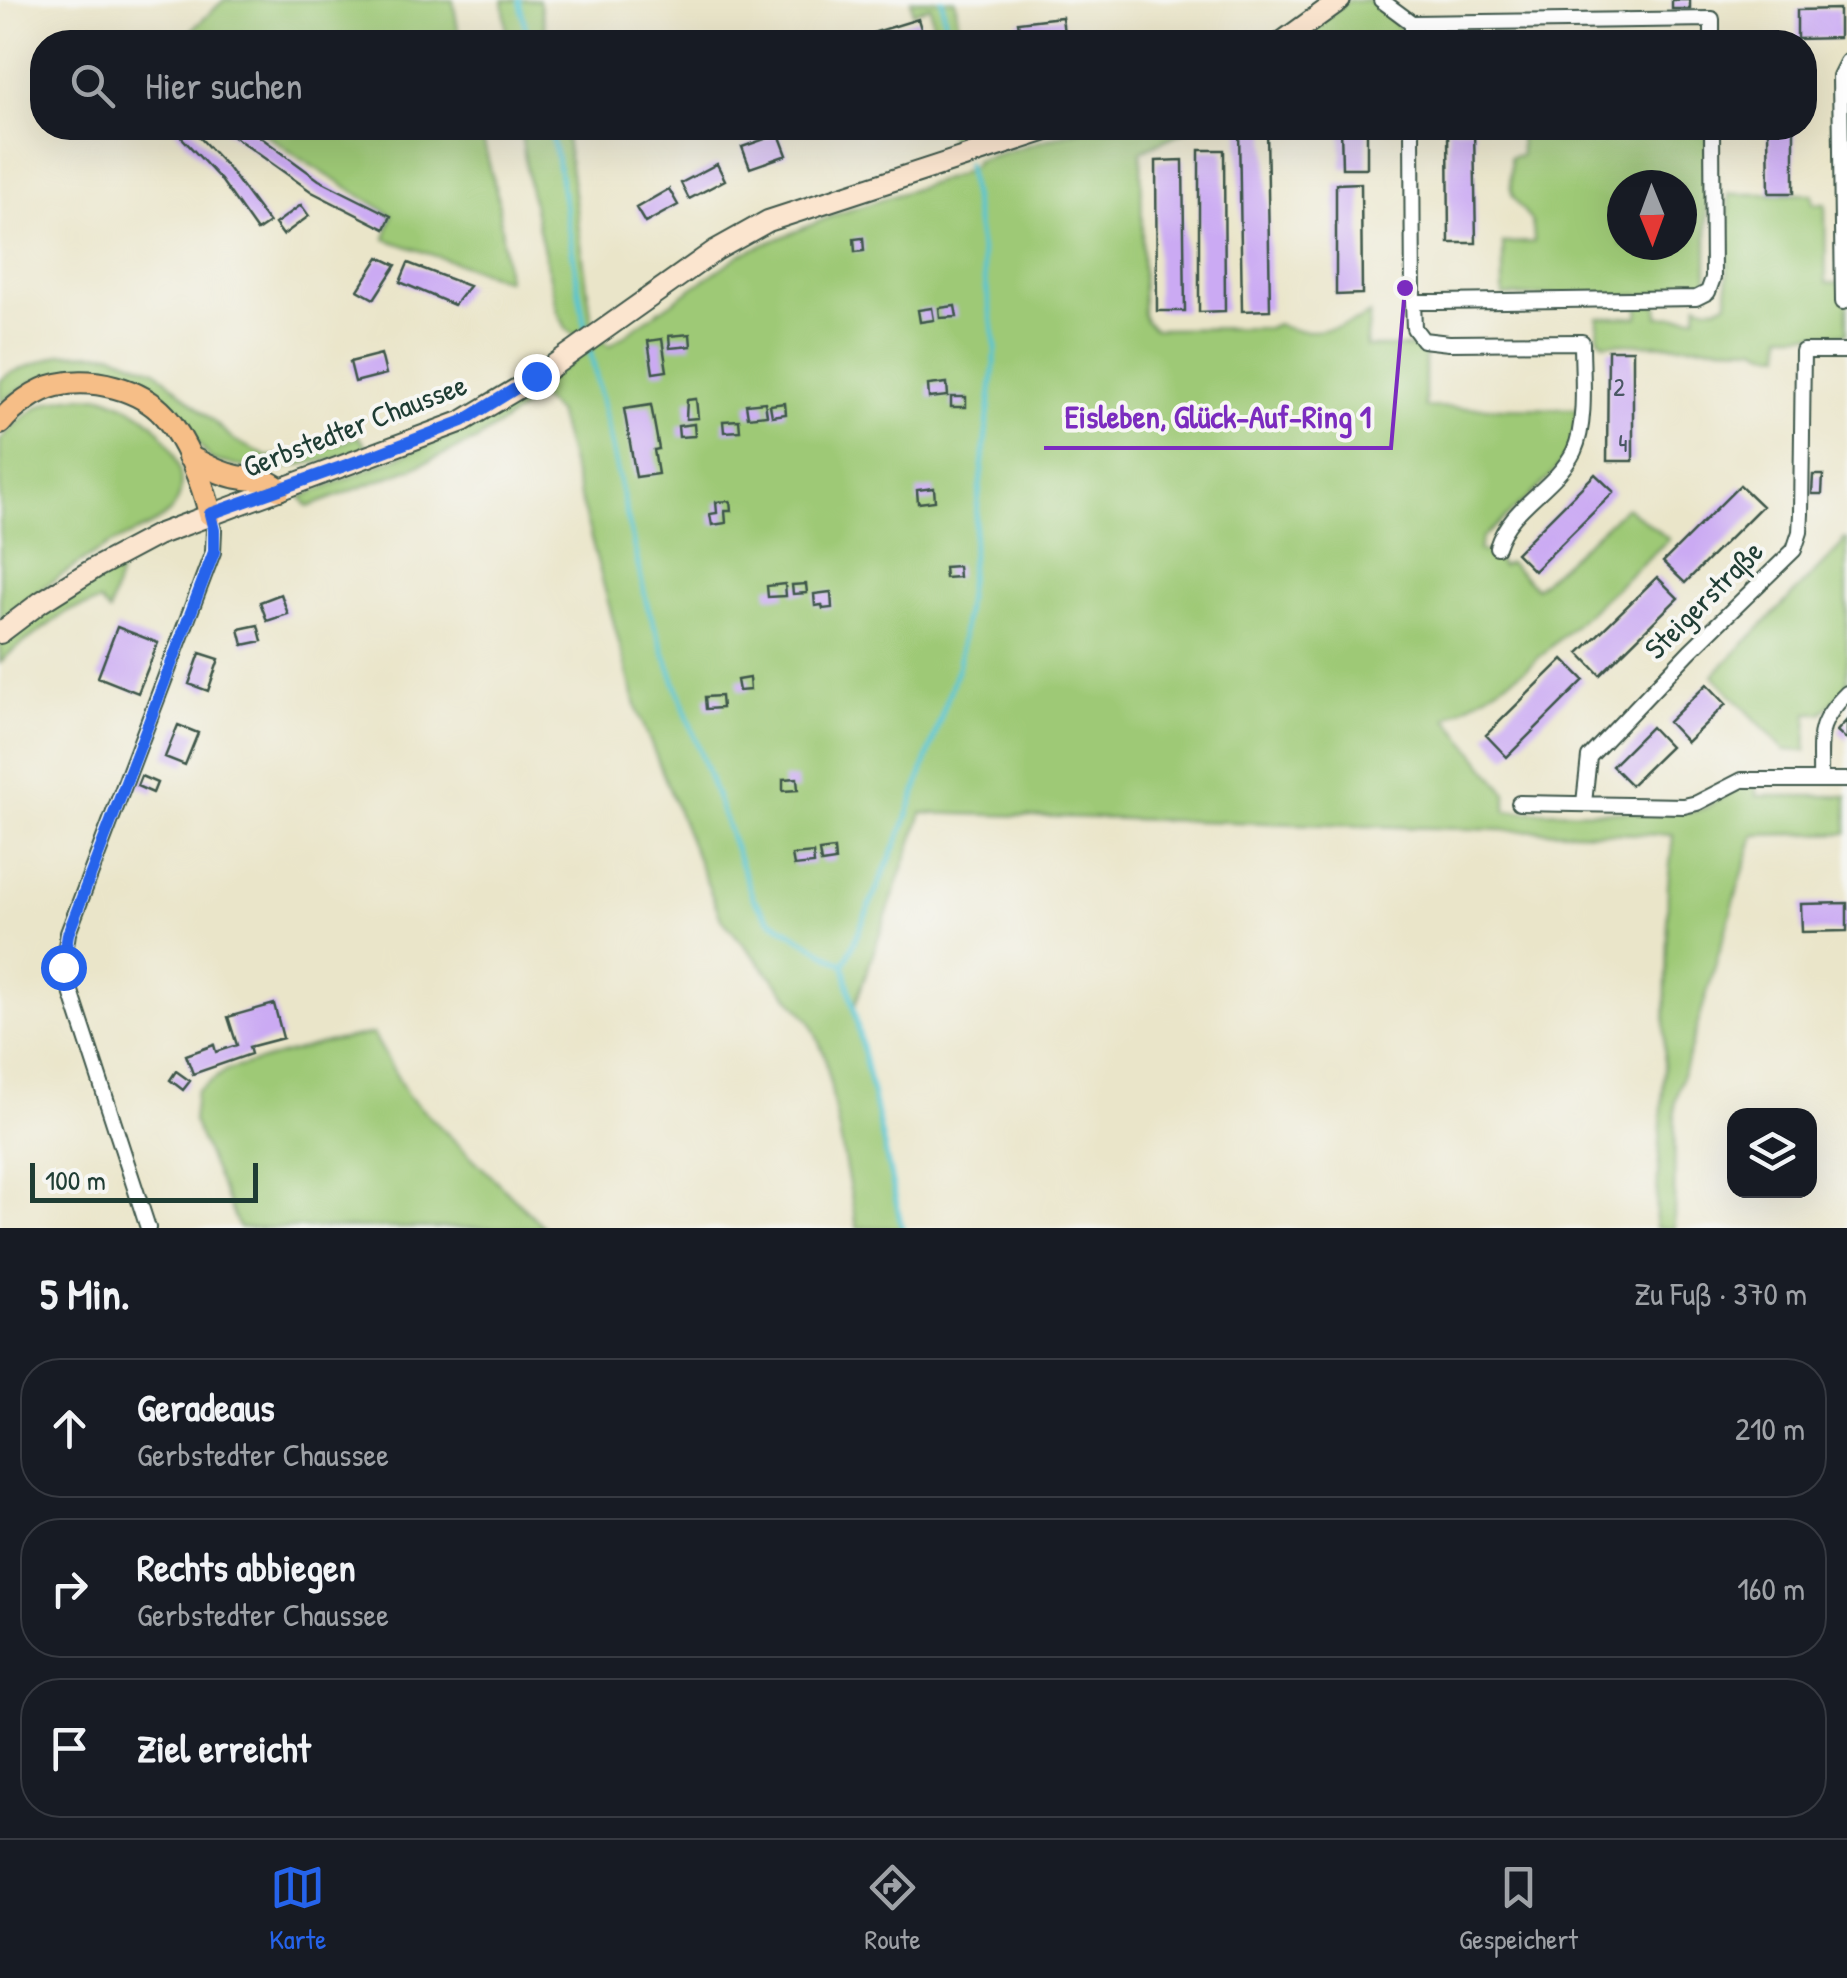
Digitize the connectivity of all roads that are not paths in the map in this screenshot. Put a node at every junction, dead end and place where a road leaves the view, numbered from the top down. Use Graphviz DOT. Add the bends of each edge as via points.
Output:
graph roads {
  1 [pos="1340,0"];
  2 [pos="1381,0"];
  3 [pos="1412,23"];
  4 [pos="1299,30"];
  5 [pos="1412,30"];
  6 [pos="1712,30"];
  7 [pos="1847,62"];
  8 [pos="1015,140"];
  9 [pos="1412,140"];
  10 [pos="1712,140"];
  11 [pos="1414,302"];
  12 [pos="1843,302"];
  13 [pos="1847,351"];
  14 [pos="0,423"];
  15 [pos="189,457"];
  16 [pos="279,490"];
  17 [pos="210,514"];
  18 [pos="1497,548"];
  19 [pos="0,633"];
  20 [pos="1847,693"];
  21 [pos="1820,780"];
  22 [pos="1847,780"];
  23 [pos="1519,803"];
  24 [pos="1584,803"];
  25 [pos="148,1228"];
  1 -- 4 [label="main road"];
  2 -- 3 [label="street"];
  3 -- 5 [label="street"];
  3 -- 6 [label="street" via="1712,20"];
  7 -- 12 [label="street" via="1840,76"];
  8 -- 16 [label="main road, Gerbstedter Chaussee" via="768,221 463,421"];
  9 -- 11 [label="street"];
  10 -- 11 [label="street" via="1708,292 1696,298"];
  11 -- 18 [label="street" via="1414,328 1423,340 1582,342 1575,448 1502,530"];
  13 -- 24 [label="street, Steigerstraße" via="1803,351 1801,514 1794,550 1590,757"];
  14 -- 15 [label="main road" via="56,385 109,386 153,405"];
  15 -- 16 [label="main road"];
  15 -- 17 [label="main road"];
  16 -- 17 [label="main road, Gerbstedter Chaussee"];
  17 -- 19 [label="main road, Gerbstedter Chaussee" via="95,568"];
  17 -- 25 [label="street" via="214,552 68,934 63,967"];
  20 -- 21 [label="street" via="1822,727"];
  21 -- 22 [label="street"];
  21 -- 24 [label="street" via="1742,780 1684,806"];
  23 -- 24 [label="street"];
}
